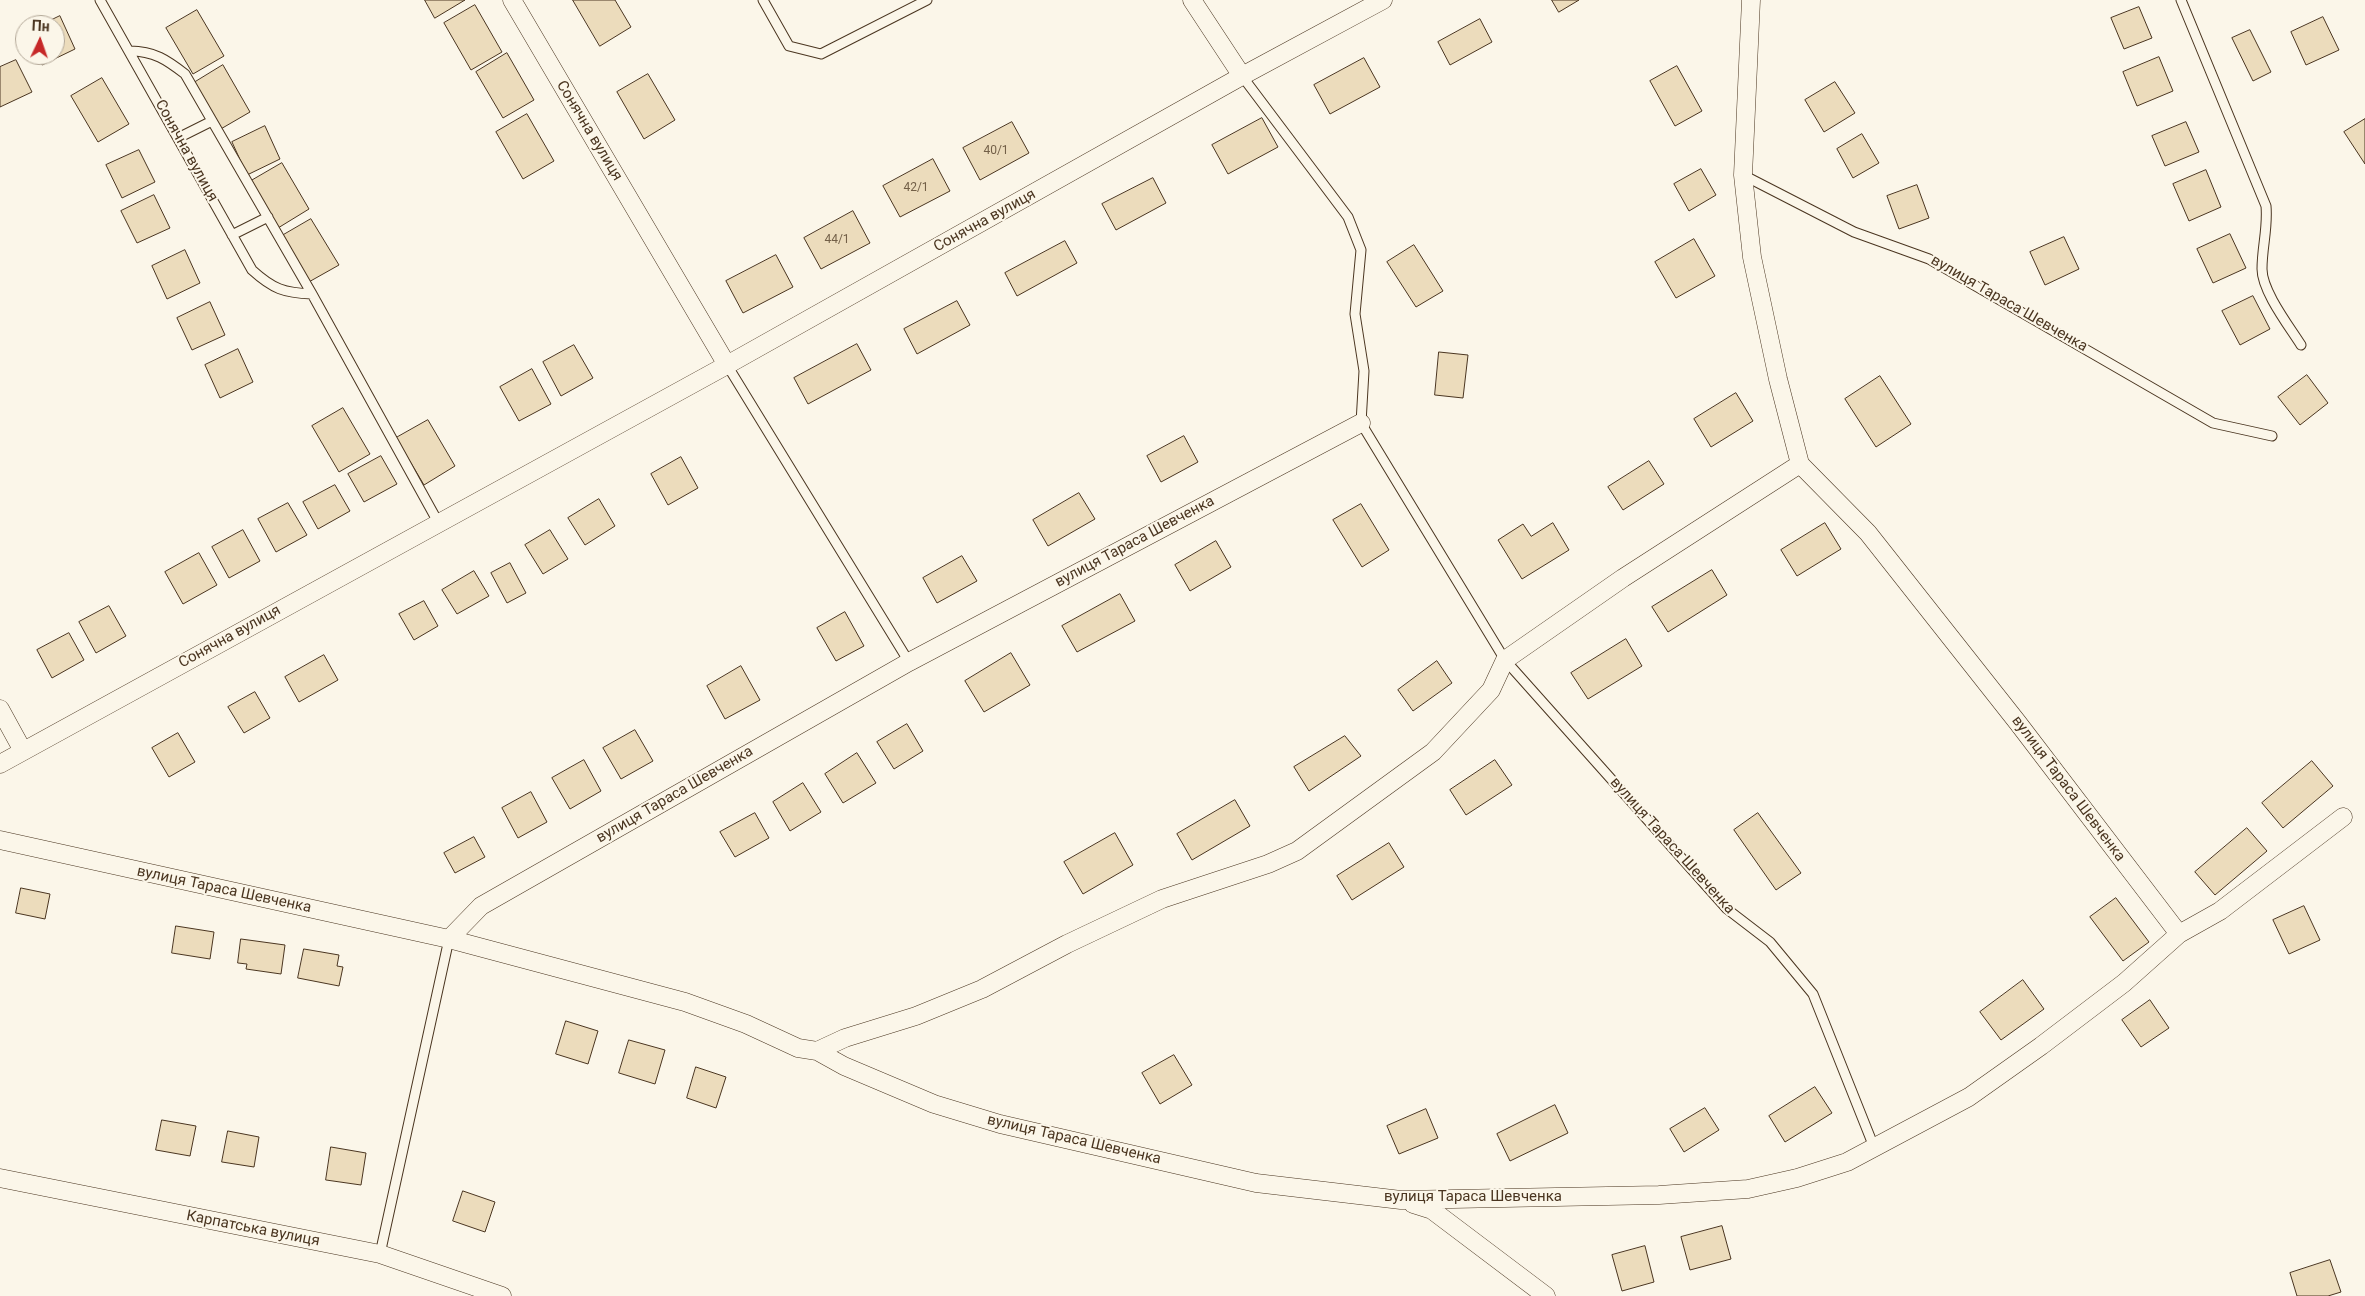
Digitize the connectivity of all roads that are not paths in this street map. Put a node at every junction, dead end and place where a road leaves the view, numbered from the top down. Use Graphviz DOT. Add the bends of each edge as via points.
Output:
graph roads {
  1 [pos="100,0"];
  2 [pos="512,0"];
  3 [pos="763,0"];
  4 [pos="926,0"];
  5 [pos="1192,0"];
  6 [pos="1383,0"];
  7 [pos="1751,0"];
  8 [pos="2180,0"];
  9 [pos="130,51"];
  10 [pos="1242,76"];
  11 [pos="212,121"];
  12 [pos="178,138"];
  13 [pos="1743,175"];
  14 [pos="268,217"];
  15 [pos="232,235"];
  16 [pos="312,294"];
  17 [pos="2301,345"];
  18 [pos="728,365"];
  19 [pos="1361,423"];
  20 [pos="2272,436"];
  21 [pos="1800,464"];
  22 [pos="438,522"];
  23 [pos="1505,660"];
  24 [pos="909,662"];
  25 [pos="0,708"];
  26 [pos="23,751"];
  27 [pos="0,764"];
  28 [pos="2343,817"];
  29 [pos="0,840"];
  30 [pos="2179,934"];
  31 [pos="449,939"];
  32 [pos="817,1051"];
  33 [pos="1874,1147"];
  34 [pos="0,1178"];
  35 [pos="1401,1200"];
  36 [pos="380,1254"];
  37 [pos="502,1296"];
  38 [pos="1546,1296"];
  1 -- 9 [label="lane, Сонячна вулиця"];
  2 -- 18 [label="street, Сонячна вулиця"];
  3 -- 4 [label="lane" via="789,46 821,54"];
  5 -- 10 [label="street"];
  6 -- 10 [label="street, Сонячна вулиця"];
  7 -- 13 [label="street"];
  8 -- 17 [label="lane" via="2266,206 2264,283"];
  9 -- 11 [label="lane" via="146,51 170,62 185,74"];
  9 -- 12 [label="lane, Сонячна вулиця"];
  10 -- 18 [label="street, Сонячна вулиця"];
  10 -- 19 [label="lane" via="1348,217 1361,250 1355,314 1364,372"];
  11 -- 12 [label="lane"];
  11 -- 14 [label="lane"];
  12 -- 15 [label="lane, Сонячна вулиця"];
  13 -- 20 [label="lane, вулиця Тараса Шевченка" via="1854,232 1929,258 2213,423"];
  13 -- 21 [label="street" via="1752,257"];
  14 -- 15 [label="lane"];
  14 -- 16 [label="lane"];
  15 -- 16 [label="lane, Сонячна вулиця" via="252,270 269,285 289,293"];
  16 -- 22 [label="lane"];
  18 -- 22 [label="street, Сонячна вулиця"];
  18 -- 24 [label="lane"];
  19 -- 23 [label="lane, вулиця Тараса Шевченка"];
  19 -- 24 [label="street, вулиця Тараса Шевченка"];
  21 -- 23 [label="street" via="1623,578"];
  21 -- 30 [label="street, вулиця Тараса Шевченка" via="1868,533"];
  22 -- 26 [label="street, Сонячна вулиця"];
  23 -- 32 [label="street" via="1491,690 1432,752 1297,851 1268,864 1162,899 982,989"];
  23 -- 33 [label="lane, вулиця Тараса Шевченка" via="1727,909 1770,942 1813,994"];
  24 -- 31 [label="street, вулиця Тараса Шевченка" via="481,906"];
  25 -- 26 [label="street"];
  26 -- 27 [label="street, Сонячна вулиця"];
  28 -- 30 [label="street, вулиця Тараса Шевченка" via="2220,911"];
  29 -- 31 [label="street, вулиця Тараса Шевченка"];
  30 -- 33 [label="street, вулиця Тараса Шевченка" via="2124,983 1969,1097"];
  31 -- 32 [label="street, вулиця Тараса Шевченка" via="685,1002 746,1024 798,1048"];
  31 -- 36 [label="lane"];
  32 -- 35 [label="street, вулиця Тараса Шевченка" via="844,1066 934,1104 1000,1124 1256,1183"];
  33 -- 35 [label="street, вулиця Тараса Шевченка" via="1847,1162 1748,1189"];
  34 -- 36 [label="street, Карпатська вулиця"];
  35 -- 38 [label="street" via="1432,1210"];
  36 -- 37 [label="street, Карпатська вулиця"];
}
